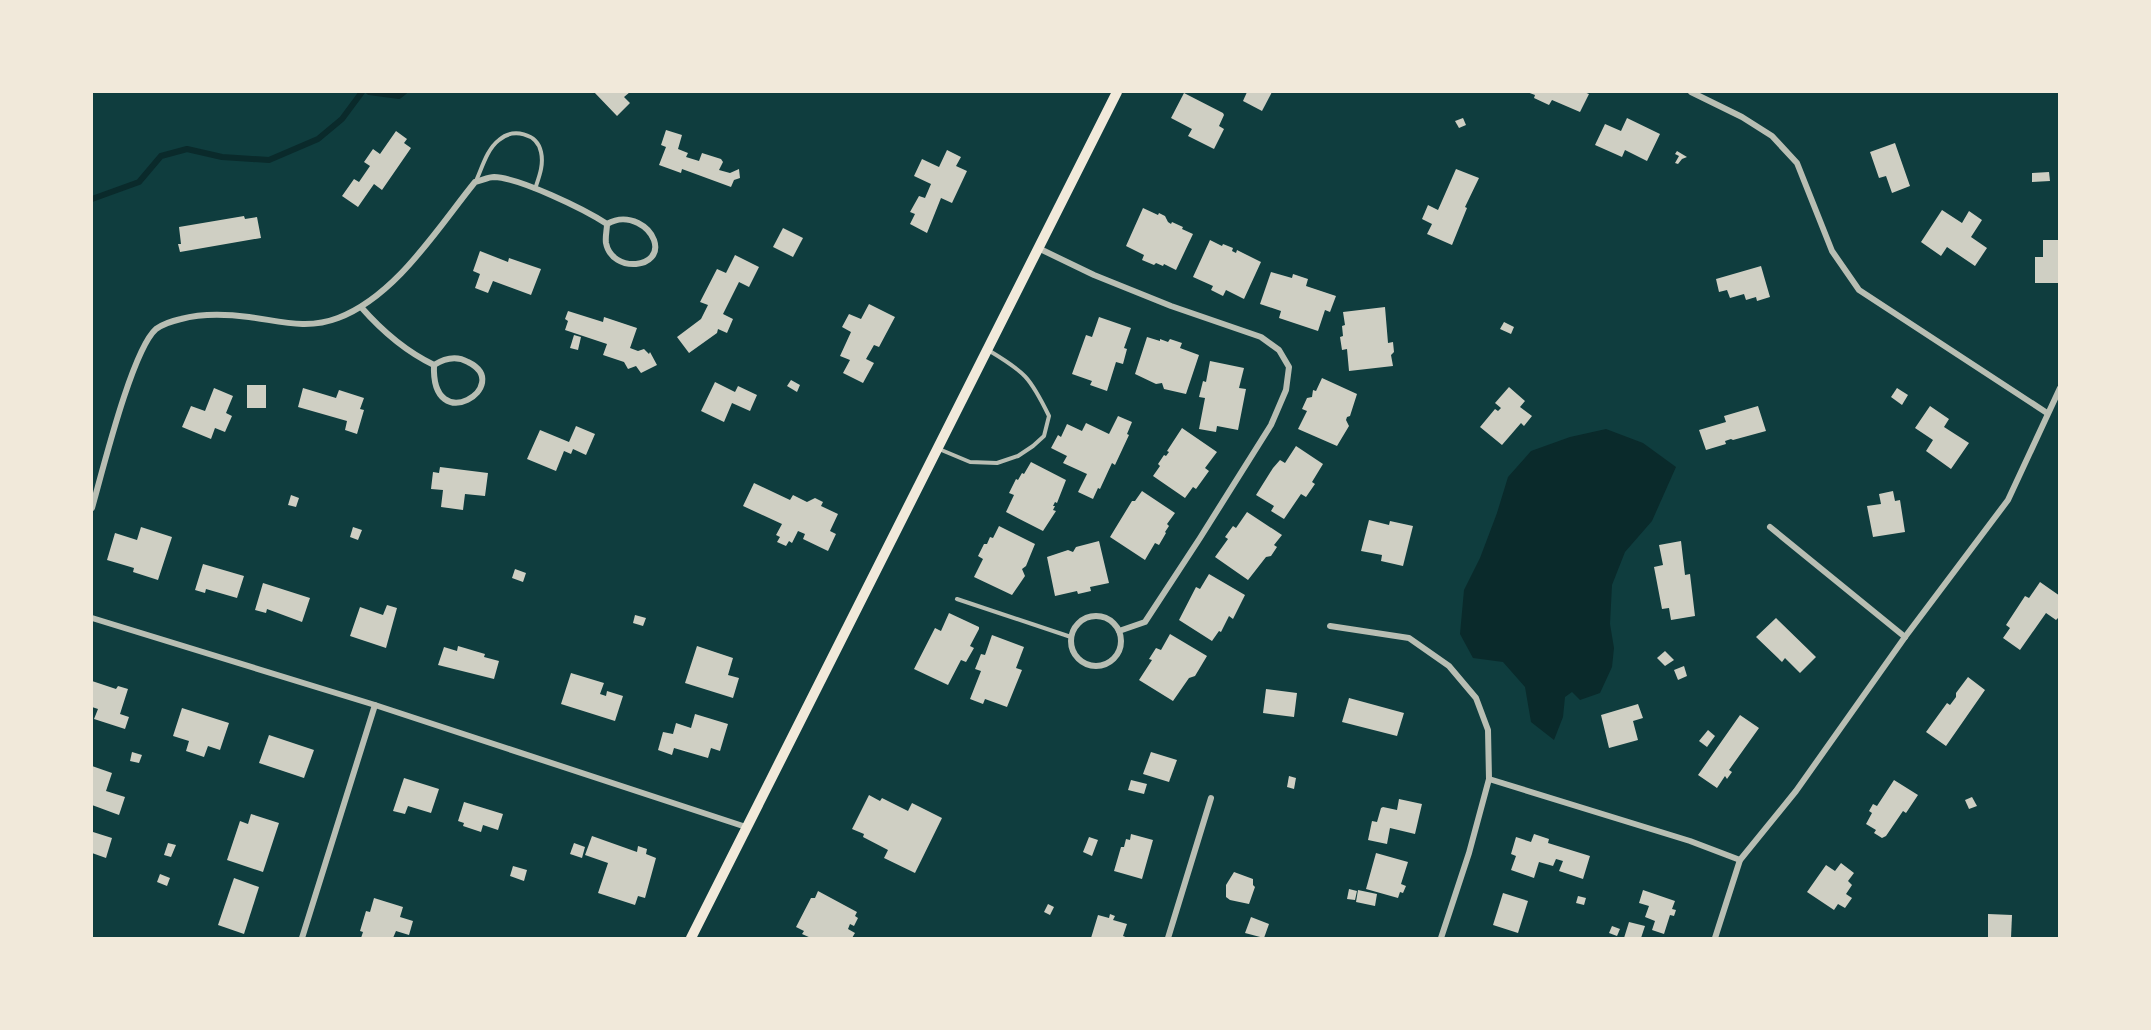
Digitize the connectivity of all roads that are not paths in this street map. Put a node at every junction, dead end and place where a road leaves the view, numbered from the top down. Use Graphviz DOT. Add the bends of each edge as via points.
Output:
graph roads {
  1 [pos="1117,92"];
  2 [pos="1691,92"];
  3 [pos="475,182"];
  4 [pos="535,189"];
  5 [pos="607,224"];
  6 [pos="1038,248"];
  7 [pos="362,307"];
  8 [pos="987,349"];
  9 [pos="434,365"];
  10 [pos="2060,388"];
  11 [pos="2047,413"];
  12 [pos="938,448"];
  13 [pos="92,508"];
  14 [pos="1770,527"];
  15 [pos="957,600"];
  16 [pos="92,618"];
  17 [pos="1330,626"];
  18 [pos="1119,631"];
  19 [pos="1071,637"];
  20 [pos="1905,637"];
  21 [pos="375,705"];
  22 [pos="1489,779"];
  23 [pos="1211,798"];
  24 [pos="746,827"];
  25 [pos="1740,860"];
  26 [pos="302,939"];
  27 [pos="691,939"];
  28 [pos="1168,939"];
  29 [pos="1441,939"];
  30 [pos="1715,939"];
  1 -- 6 [label="main road"];
  2 -- 11 [label="street" via="1772,136 1797,163 1832,251 1859,290"];
  3 -- 4 [label="street" via="493,177"];
  3 -- 4 [label="lane" via="498,140 523,133 535,140 541,151 541,172"];
  3 -- 7 [label="street" via="397,279"];
  4 -- 5 [label="street"];
  5 -- 5 [label="street" via="617,219 642,225 651,232 656,244 653,255 637,265 614,258 606,241"];
  6 -- 8 [label="main road"];
  6 -- 18 [label="street" via="1171,306 1261,337 1279,350 1289,368 1286,390 1271,425 1200,538 1145,622"];
  7 -- 9 [label="street" via="390,336"];
  7 -- 13 [label="street" via="338,319 311,325 205,314 169,322 155,330 131,378"];
  8 -- 12 [label="main road"];
  8 -- 12 [label="lane" via="1030,379 1048,416 1044,436 1018,456 997,463 970,462"];
  9 -- 9 [label="street" via="453,357 473,364 482,380 480,389 467,401 444,399 436,390"];
  10 -- 11 [label="street"];
  11 -- 20 [label="street" via="2008,500"];
  12 -- 24 [label="main road"];
  14 -- 20 [label="street"];
  15 -- 19 [label="lane"];
  16 -- 21 [label="street"];
  17 -- 22 [label="street" via="1409,638 1449,666 1476,698 1488,730"];
  18 -- 19 [label="street" via="1105,618 1087,617"];
  18 -- 19 [label="street" via="1120,648 1103,665 1079,660"];
  20 -- 25 [label="street" via="1796,791"];
  21 -- 24 [label="street"];
  21 -- 26 [label="street"];
  22 -- 25 [label="street"];
  22 -- 29 [label="street"];
  23 -- 28 [label="street"];
  24 -- 27 [label="main road"];
  25 -- 30 [label="street"];
}
